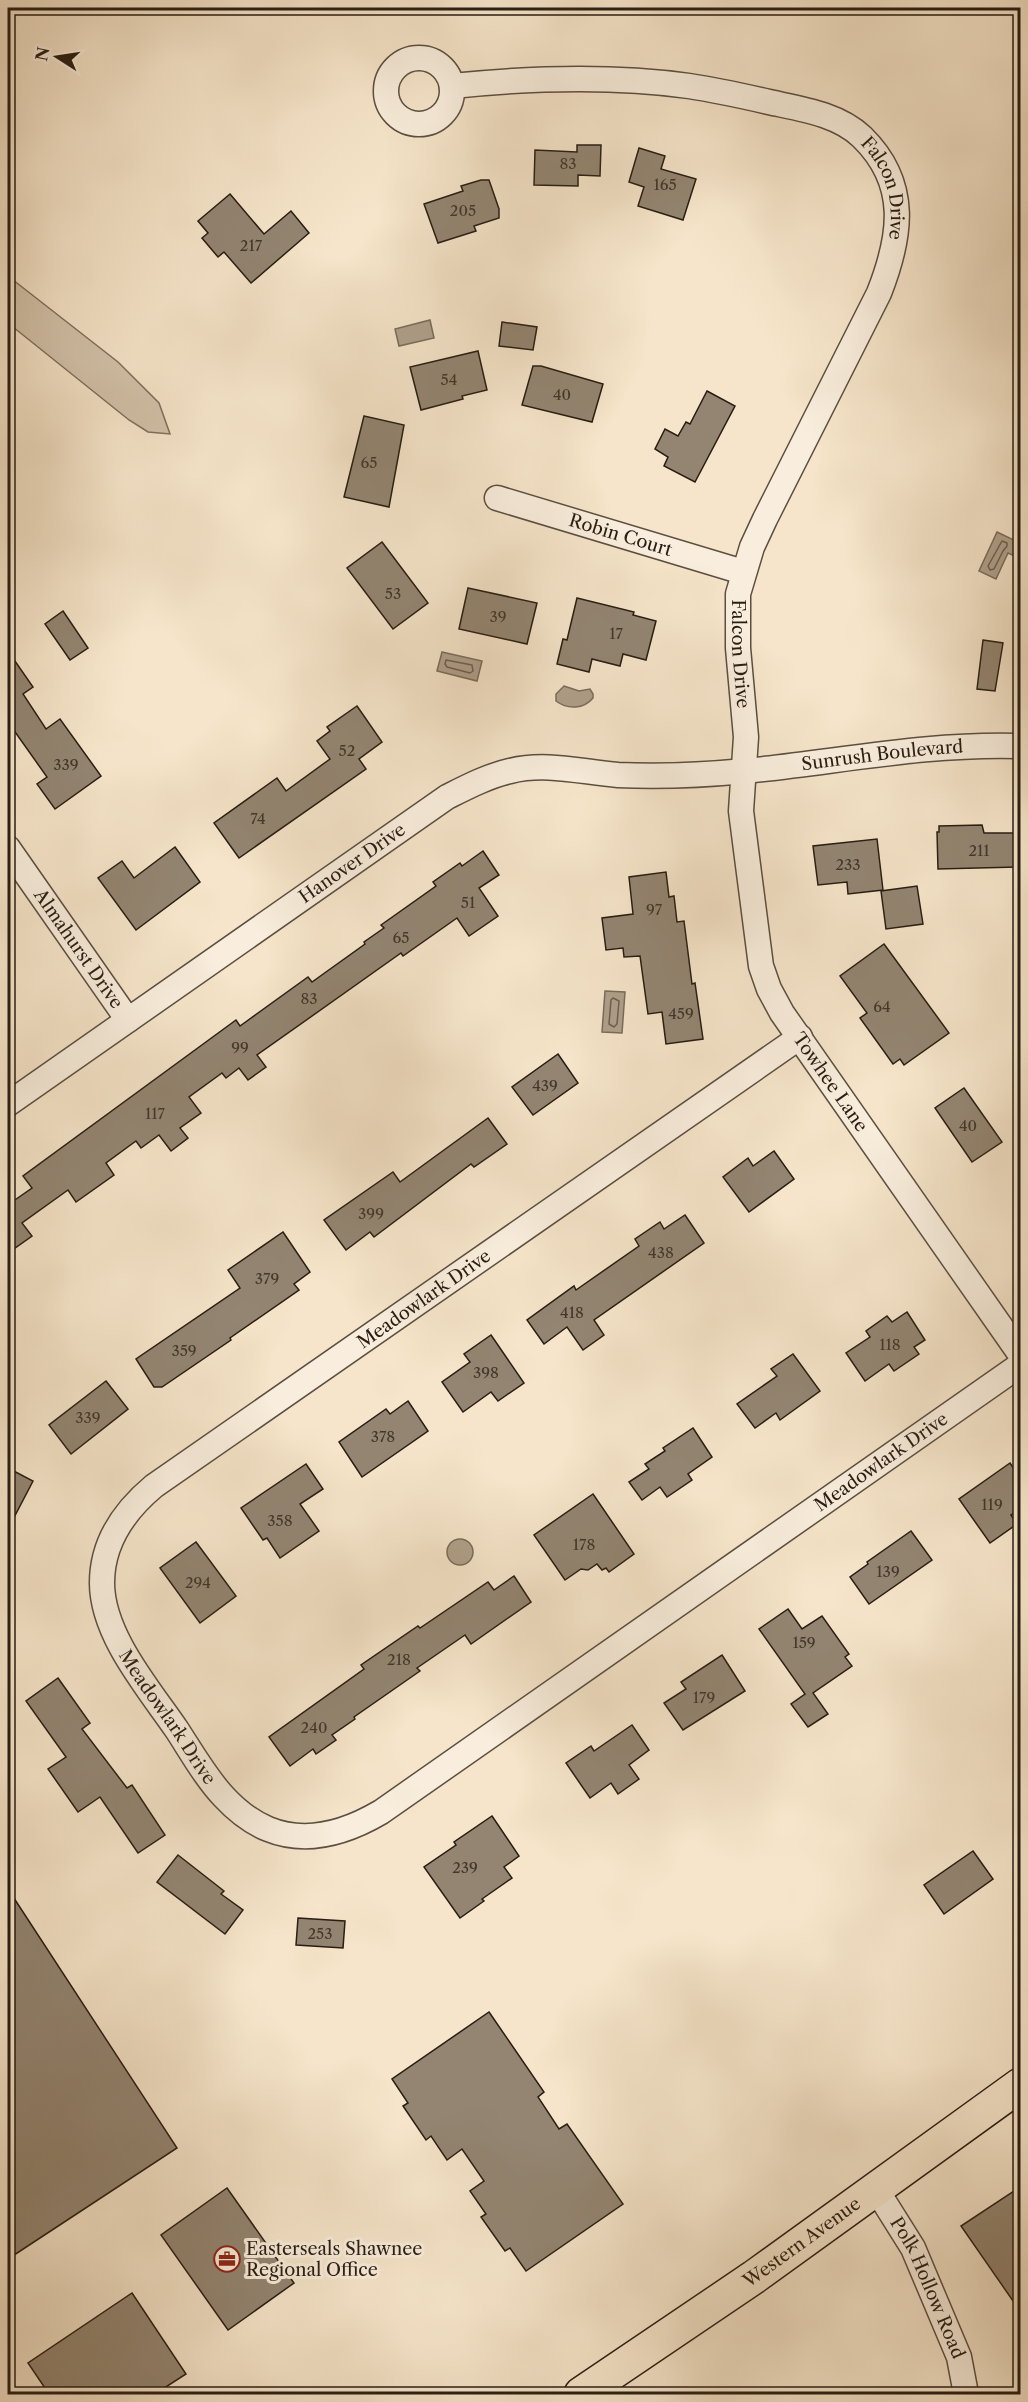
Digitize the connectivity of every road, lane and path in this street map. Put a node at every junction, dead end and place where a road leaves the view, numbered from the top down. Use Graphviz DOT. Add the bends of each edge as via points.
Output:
graph roads {
  1 [pos="452,87"];
  2 [pos="497,498"];
  3 [pos="743,572"];
  4 [pos="1020,746"];
  5 [pos="745,771"];
  6 [pos="8,848"];
  7 [pos="128,1020"];
  8 [pos="800,1037"];
  9 [pos="8,1104"];
  10 [pos="1020,1354"];
  11 [pos="1020,1365"];
  12 [pos="1020,2085"];
  13 [pos="876,2189"];
  14 [pos="581,2394"];
  15 [pos="966,2394"];
  1 -- 3 [label="street, Falcon Drive" via="558,78 688,86 825,116 861,136 877,153 896,194 896,243 889,267 765,519"];
  2 -- 3 [label="street, Robin Court"];
  3 -- 5 [label="street, Falcon Drive" via="736,621 746,737"];
  4 -- 5 [label="street, Sunrush Boulevard" via="932,748"];
  5 -- 7 [label="street, Hanover Drive" via="647,777 541,767 510,771 478,782 447,797"];
  5 -- 8 [label="street, Towhee Lane" via="741,811 761,966 769,989"];
  6 -- 7 [label="street, Almahurst Drive"];
  7 -- 9 [label="street, Hanover Drive"];
  8 -- 10 [label="street, Towhee Lane"];
  8 -- 11 [label="street, Meadowlark Drive" via="139,1499 115,1529 102,1565 104,1604 127,1657 222,1795 252,1821 288,1834 338,1832 381,1812"];
  12 -- 13 [label="main road, Western Avenue"];
  13 -- 14 [label="main road, Western Avenue"];
  13 -- 15 [label="street, Polk Hollow Road" via="913,2248 959,2358"];
}
